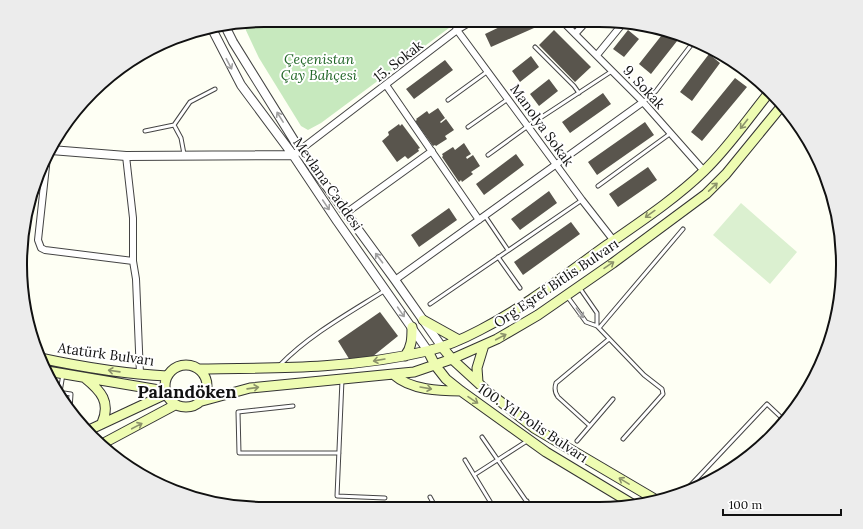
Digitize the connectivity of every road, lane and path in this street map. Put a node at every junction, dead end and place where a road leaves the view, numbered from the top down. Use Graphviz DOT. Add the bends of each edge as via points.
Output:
graph roads {
  1 [pos="456,27"];
  2 [pos="462,27"];
  3 [pos="569,27"];
  4 [pos="581,27"];
  5 [pos="619,28"];
  6 [pos="227,30"];
  7 [pos="457,30"];
  8 [pos="214,33"];
  9 [pos="575,34"];
  10 [pos="691,46"];
  11 [pos="535,47"];
  12 [pos="597,55"];
  13 [pos="488,71"];
  14 [pos="612,71"];
  15 [pos="386,85"];
  16 [pos="215,89"];
  17 [pos="579,93"];
  18 [pos="766,97"];
  19 [pos="508,99"];
  20 [pos="448,100"];
  21 [pos="643,102"];
  22 [pos="779,110"];
  23 [pos="174,125"];
  24 [pos="528,126"];
  25 [pos="468,128"];
  26 [pos="145,131"];
  27 [pos="671,133"];
  28 [pos="56,150"];
  29 [pos="300,150"];
  30 [pos="432,151"];
  31 [pos="293,155"];
  32 [pos="488,155"];
  33 [pos="126,156"];
  34 [pos="184,156"];
  35 [pos="556,165"];
  36 [pos="704,171"];
  37 [pos="45,173"];
  38 [pos="598,186"];
  39 [pos="582,200"];
  40 [pos="346,213"];
  41 [pos="485,216"];
  42 [pos="479,220"];
  43 [pos="683,229"];
  44 [pos="614,240"];
  45 [pos="508,250"];
  46 [pos="498,257"];
  47 [pos="133,261"];
  48 [pos="395,280"];
  49 [pos="578,286"];
  50 [pos="520,288"];
  51 [pos="386,290"];
  52 [pos="566,294"];
  53 [pos="430,304"];
  54 [pos="423,320"];
  55 [pos="412,327"];
  56 [pos="598,327"];
  57 [pos="609,339"];
  58 [pos="460,340"];
  59 [pos="484,345"];
  60 [pos="442,347"];
  61 [pos="428,351"];
  62 [pos="405,356"];
  63 [pos="47,360"];
  64 [pos="452,360"];
  65 [pos="435,365"];
  66 [pos="277,368"];
  67 [pos="199,369"];
  68 [pos="52,372"];
  69 [pos="63,374"];
  70 [pos="140,374"];
  71 [pos="394,375"];
  72 [pos="167,376"];
  73 [pos="84,377"];
  74 [pos="342,380"];
  75 [pos="478,382"];
  76 [pos="60,385"];
  77 [pos="461,391"];
  78 [pos="166,392"];
  79 [pos="65,393"];
  80 [pos="613,399"];
  81 [pos="71,401"];
  82 [pos="202,401"];
  83 [pos="175,405"];
  84 [pos="293,406"];
  85 [pos="781,417"];
  86 [pos="102,423"];
  87 [pos="590,426"];
  88 [pos="93,428"];
  89 [pos="482,437"];
  90 [pos="623,439"];
  91 [pos="529,440"];
  92 [pos="577,441"];
  93 [pos="107,442"];
  94 [pos="339,453"];
  95 [pos="466,460"];
  96 [pos="498,460"];
  97 [pos="474,475"];
  98 [pos="693,482"];
  99 [pos="650,496"];
  100 [pos="430,497"];
  101 [pos="385,498"];
  102 [pos="626,500"];
  103 [pos="527,501"];
  104 [pos="433,502"];
  105 [pos="490,502"];
  1 -- 7 [label="street, Manolya Sokak"];
  2 -- 7 [label="street, 15. Sokak"];
  3 -- 9 [label="street, 9. Sokak"];
  4 -- 9 [label="street"];
  5 -- 12 [label="street"];
  29 -- 6 [label="street, Mevlana Caddesi, one-way"];
  7 -- 13 [label="street, Manolya Sokak"];
  7 -- 15 [label="street, 15. Sokak"];
  8 -- 31 [label="street, Mevlana Caddesi, one-way" via="241,85"];
  9 -- 12 [label="street, 9. Sokak"];
  10 -- 21 [label="lane" via="656,91"];
  11 -- 17 [label="lane"];
  12 -- 14 [label="street, 9. Sokak"];
  13 -- 19 [label="street, Manolya Sokak"];
  13 -- 20 [label="lane"];
  14 -- 17 [label="lane"];
  14 -- 21 [label="street, 9. Sokak"];
  15 -- 29 [label="street, 15. Sokak"];
  15 -- 30 [label="street"];
  16 -- 23 [label="lane" via="190,102"];
  17 -- 24 [label="lane"];
  18 -- 36 [label="main road, one-way"];
  19 -- 24 [label="street, Manolya Sokak"];
  19 -- 25 [label="lane"];
  21 -- 27 [label="street, 9. Sokak"];
  21 -- 35 [label="street"];
  49 -- 22 [label="main road, Org Eşref Bitlis Bulvarı, one-way" via="706,194 726,174"];
  23 -- 26 [label="lane"];
  23 -- 34 [label="lane" via="181,138"];
  24 -- 32 [label="lane"];
  24 -- 35 [label="street, Manolya Sokak"];
  27 -- 36 [label="street, 9. Sokak"];
  27 -- 38 [label="lane"];
  28 -- 33 [label="street"];
  29 -- 31 [label="street"];
  29 -- 40 [label="street, Mevlana Caddesi"];
  30 -- 40 [label="street"];
  30 -- 42 [label="street"];
  31 -- 34 [label="street"];
  31 -- 51 [label="street, Mevlana Caddesi, one-way"];
  33 -- 34 [label="street"];
  33 -- 47 [label="street" via="133,218"];
  35 -- 39 [label="street, Manolya Sokak"];
  35 -- 41 [label="street"];
  36 -- 44 [label="main road, one-way"];
  37 -- 47 [label="street" via="38,240 41,248"];
  39 -- 44 [label="street, Manolya Sokak"];
  39 -- 45 [label="lane"];
  48 -- 40 [label="street, Mevlana Caddesi, one-way"];
  41 -- 42 [label="street"];
  41 -- 45 [label="lane"];
  42 -- 48 [label="street"];
  43 -- 56 [label="lane"];
  44 -- 58 [label="main road" via="518,309"];
  45 -- 46 [label="lane"];
  46 -- 50 [label="lane"];
  46 -- 53 [label="lane"];
  47 -- 70 [label="street"];
  48 -- 54 [label="street, Mevlana Caddesi"];
  49 -- 52 [label="main road, Org Eşref Bitlis Bulvarı"];
  49 -- 56 [label="lane" via="597,313"];
  51 -- 55 [label="street, Mevlana Caddesi, one-way"];
  51 -- 66 [label="lane" via="325,329 288,356"];
  52 -- 56 [label="lane, one-way" via="586,322"];
  59 -- 52 [label="main road, Org Eşref Bitlis Bulvarı, one-way" via="516,329"];
  54 -- 58 [label="main road"];
  54 -- 60 [label="street, Mevlana Caddesi"];
  55 -- 61 [label="street, Mevlana Caddesi"];
  55 -- 62 [label="main road" via="412,342"];
  56 -- 57 [label="lane"];
  57 -- 87 [label="lane" via="555,386 558,397"];
  57 -- 90 [label="lane" via="664,392"];
  58 -- 60 [label="main road"];
  59 -- 64 [label="main road, Org Eşref Bitlis Bulvarı"];
  59 -- 75 [label="main road" via="477,368"];
  60 -- 61 [label="main road"];
  60 -- 64 [label="main road"];
  61 -- 62 [label="main road"];
  61 -- 65 [label="main road, 100. Yıl Polis Bulvarı"];
  62 -- 66 [label="main road, one-way" via="325,367"];
  70 -- 63 [label="main road, Atatürk Bulvarı, one-way"];
  64 -- 65 [label="main road, Org Eşref Bitlis Bulvarı"];
  64 -- 75 [label="main road"];
  65 -- 71 [label="main road, Org Eşref Bitlis Bulvarı"];
  65 -- 77 [label="main road, 100. Yıl Polis Bulvarı" via="446,379"];
  66 -- 67 [label="main road"];
  67 -- 72 [label="main road" via="178,366"];
  67 -- 82 [label="main road" via="204,374 208,388"];
  68 -- 69 [label="main road"];
  69 -- 73 [label="main road"];
  69 -- 76 [label="lane"];
  70 -- 72 [label="main road, Atatürk Bulvarı"];
  71 -- 74 [label="main road, Org Eşref Bitlis Bulvarı"];
  71 -- 77 [label="main road, one-way" via="413,386"];
  72 -- 78 [label="main road"];
  73 -- 78 [label="main road"];
  73 -- 86 [label="main road" via="104,399 106,413"];
  82 -- 74 [label="main road, Org Eşref Bitlis Bulvarı, one-way" via="250,388"];
  74 -- 94 [label="lane"];
  99 -- 75 [label="main road, one-way" via="534,428"];
  77 -- 91 [label="main road, 100. Yıl Polis Bulvarı, one-way"];
  78 -- 83 [label="main road"];
  78 -- 86 [label="main road"];
  79 -- 81 [label="lane" via="71,394"];
  80 -- 87 [label="lane"];
  82 -- 83 [label="main road" via="189,408"];
  93 -- 83 [label="main road, one-way"];
  84 -- 94 [label="lane" via="238,412 239,453"];
  85 -- 98 [label="lane" via="767,404"];
  86 -- 88 [label="main road"];
  87 -- 92 [label="lane"];
  89 -- 96 [label="lane"];
  91 -- 96 [label="lane"];
  91 -- 102 [label="main road, 100. Yıl Polis Bulvarı"];
  94 -- 101 [label="lane" via="337,496"];
  95 -- 97 [label="lane"];
  96 -- 97 [label="lane"];
  96 -- 103 [label="lane"];
  97 -- 105 [label="lane"];
  100 -- 104 [label="lane"];
}
